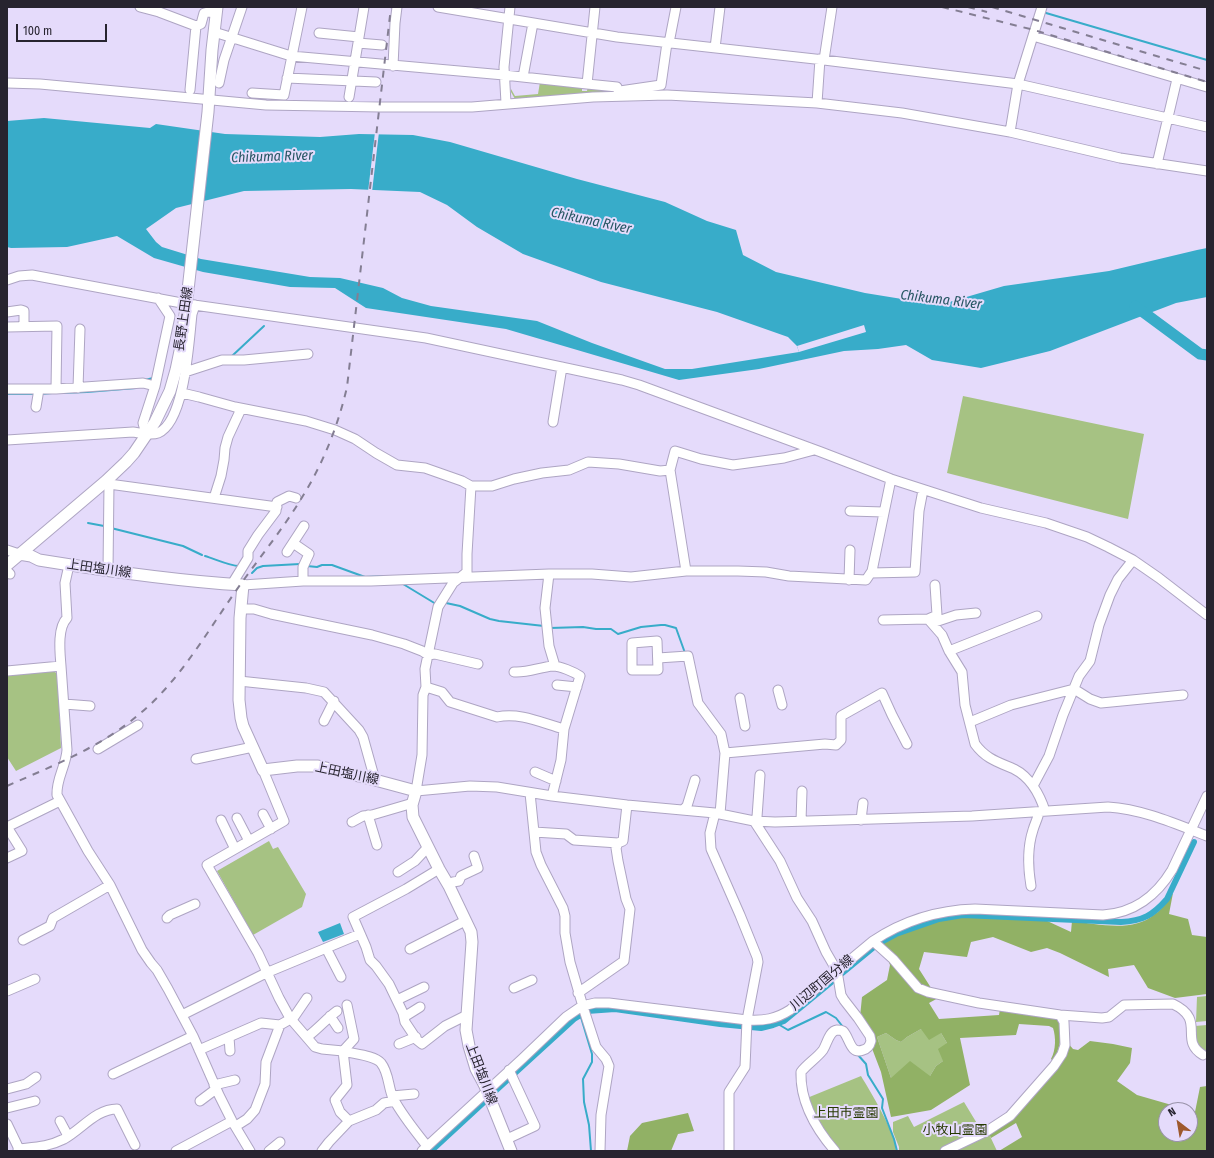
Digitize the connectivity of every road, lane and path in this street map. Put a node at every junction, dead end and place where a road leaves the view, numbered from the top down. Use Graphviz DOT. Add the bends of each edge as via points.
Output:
graph roads {
  1 [pos="140,7"];
  2 [pos="242,7"];
  3 [pos="302,7"];
  4 [pos="364,7"];
  5 [pos="398,7"];
  6 [pos="438,7"];
  7 [pos="510,7"];
  8 [pos="595,7"];
  9 [pos="676,7"];
  10 [pos="720,7"];
  11 [pos="832,7"];
  12 [pos="1042,7"];
  13 [pos="160,10"];
  14 [pos="217,10"];
  15 [pos="508,19"];
  16 [pos="533,23"];
  17 [pos="196,26"];
  18 [pos="214,32"];
  19 [pos="319,33"];
  20 [pos="592,33"];
  21 [pos="1033,36"];
  22 [pos="231,38"];
  23 [pos="358,40"];
  24 [pos="668,43"];
  25 [pos="382,45"];
  26 [pos="715,48"];
  27 [pos="291,56"];
  28 [pos="822,59"];
  29 [pos="355,62"];
  30 [pos="393,66"];
  31 [pos="504,75"];
  32 [pos="523,77"];
  33 [pos="287,78"];
  34 [pos="1177,78"];
  35 [pos="352,81"];
  36 [pos="376,82"];
  37 [pos="7,83"];
  38 [pos="219,83"];
  39 [pos="587,84"];
  40 [pos="1018,84"];
  41 [pos="617,87"];
  42 [pos="1207,87"];
  43 [pos="190,90"];
  44 [pos="252,93"];
  45 [pos="349,96"];
  46 [pos="614,97"];
  47 [pos="209,99"];
  48 [pos="506,103"];
  49 [pos="817,103"];
  50 [pos="1167,118"];
  51 [pos="1207,127"];
  52 [pos="1010,132"];
  53 [pos="1157,164"];
  54 [pos="1207,171"];
  55 [pos="7,280"];
  56 [pos="158,298"];
  57 [pos="190,303"];
  58 [pos="7,312"];
  59 [pos="24,326"];
  60 [pos="7,327"];
  61 [pos="80,328"];
  62 [pos="308,354"];
  63 [pos="562,367"];
  64 [pos="185,372"];
  65 [pos="155,386"];
  66 [pos="78,388"];
  67 [pos="7,389"];
  68 [pos="39,389"];
  69 [pos="56,389"];
  70 [pos="182,393"];
  71 [pos="36,407"];
  72 [pos="241,409"];
  73 [pos="553,422"];
  74 [pos="146,434"];
  75 [pos="7,440"];
  76 [pos="814,450"];
  77 [pos="670,470"];
  78 [pos="891,480"];
  79 [pos="108,483"];
  80 [pos="471,486"];
  81 [pos="923,490"];
  82 [pos="214,498"];
  83 [pos="296,498"];
  84 [pos="277,507"];
  85 [pos="850,511"];
  86 [pos="884,512"];
  87 [pos="304,526"];
  88 [pos="293,543"];
  89 [pos="7,550"];
  90 [pos="850,550"];
  91 [pos="287,552"];
  92 [pos="19,554"];
  93 [pos="1133,560"];
  94 [pos="69,565"];
  95 [pos="8,570"];
  96 [pos="108,570"];
  97 [pos="686,571"];
  98 [pos="871,573"];
  99 [pos="549,574"];
  100 [pos="461,577"];
  101 [pos="848,580"];
  102 [pos="302,581"];
  103 [pos="237,585"];
  104 [pos="935,585"];
  105 [pos="241,609"];
  106 [pos="976,613"];
  107 [pos="1207,615"];
  108 [pos="1037,616"];
  109 [pos="883,620"];
  110 [pos="930,621"];
  111 [pos="949,651"];
  112 [pos="428,655"];
  113 [pos="658,658"];
  114 [pos="478,664"];
  115 [pos="60,666"];
  116 [pos="555,666"];
  117 [pos="7,671"];
  118 [pos="514,672"];
  119 [pos="239,681"];
  120 [pos="557,685"];
  121 [pos="426,687"];
  122 [pos="577,688"];
  123 [pos="1074,689"];
  124 [pos="778,690"];
  125 [pos="1182,695"];
  126 [pos="740,698"];
  127 [pos="334,701"];
  128 [pos="64,704"];
  129 [pos="782,705"];
  130 [pos="90,706"];
  131 [pos="324,721"];
  132 [pos="970,722"];
  133 [pos="138,726"];
  134 [pos="745,726"];
  135 [pos="564,729"];
  136 [pos="907,744"];
  137 [pos="252,747"];
  138 [pos="98,750"];
  139 [pos="726,752"];
  140 [pos="196,759"];
  141 [pos="263,770"];
  142 [pos="535,772"];
  143 [pos="760,775"];
  144 [pos="375,780"];
  145 [pos="695,780"];
  146 [pos="556,781"];
  147 [pos="1033,786"];
  148 [pos="416,791"];
  149 [pos="802,791"];
  150 [pos="530,793"];
  151 [pos="552,796"];
  152 [pos="1207,796"];
  153 [pos="60,801"];
  154 [pos="413,803"];
  155 [pos="863,803"];
  156 [pos="627,805"];
  157 [pos="683,810"];
  158 [pos="1042,811"];
  159 [pos="263,814"];
  160 [pos="717,814"];
  161 [pos="368,815"];
  162 [pos="237,818"];
  163 [pos="221,820"];
  164 [pos="861,820"];
  165 [pos="754,821"];
  166 [pos="801,821"];
  167 [pos="352,822"];
  168 [pos="7,827"];
  169 [pos="271,828"];
  170 [pos="1191,830"];
  171 [pos="534,832"];
  172 [pos="1207,836"];
  173 [pos="249,841"];
  174 [pos="618,843"];
  175 [pos="377,844"];
  176 [pos="428,848"];
  177 [pos="235,849"];
  178 [pos="474,856"];
  179 [pos="7,858"];
  180 [pos="440,869"];
  181 [pos="398,872"];
  182 [pos="110,885"];
  183 [pos="449,886"];
  184 [pos="1032,886"];
  185 [pos="195,904"];
  186 [pos="167,918"];
  187 [pos="465,921"];
  188 [pos="360,934"];
  189 [pos="22,940"];
  190 [pos="873,941"];
  191 [pos="326,948"];
  192 [pos="410,949"];
  193 [pos="266,973"];
  194 [pos="837,976"];
  195 [pos="341,977"];
  196 [pos="35,979"];
  197 [pos="532,980"];
  198 [pos="424,987"];
  199 [pos="514,988"];
  200 [pos="7,992"];
  201 [pos="578,993"];
  202 [pos="307,998"];
  203 [pos="397,1000"];
  204 [pos="347,1005"];
  205 [pos="420,1007"];
  206 [pos="584,1010"];
  207 [pos="182,1014"];
  208 [pos="466,1015"];
  209 [pos="1060,1015"];
  210 [pos="404,1017"];
  211 [pos="290,1018"];
  212 [pos="747,1020"];
  213 [pos="280,1025"];
  214 [pos="338,1028"];
  215 [pos="193,1036"];
  216 [pos="229,1037"];
  217 [pos="306,1037"];
  218 [pos="416,1037"];
  219 [pos="399,1044"];
  220 [pos="199,1050"];
  221 [pos="230,1051"];
  222 [pos="342,1052"];
  223 [pos="1203,1055"];
  224 [pos="509,1070"];
  225 [pos="113,1074"];
  226 [pos="36,1078"];
  227 [pos="235,1080"];
  228 [pos="215,1087"];
  229 [pos="7,1089"];
  230 [pos="487,1091"];
  231 [pos="414,1094"];
  232 [pos="394,1098"];
  233 [pos="35,1101"];
  234 [pos="200,1101"];
  235 [pos="7,1108"];
  236 [pos="60,1121"];
  237 [pos="349,1121"];
  238 [pos="234,1124"];
  239 [pos="8,1129"];
  240 [pos="68,1136"];
  241 [pos="507,1139"];
  242 [pos="280,1142"];
  243 [pos="136,1145"];
  244 [pos="424,1149"];
  245 [pos="19,1150"];
  246 [pos="176,1151"];
  247 [pos="250,1151"];
  248 [pos="269,1151"];
  249 [pos="322,1151"];
  250 [pos="511,1151"];
  251 [pos="600,1151"];
  252 [pos="729,1151"];
  253 [pos="835,1151"];
  254 [pos="946,1151"];
  1 -- 13 [label="street"];
  2 -- 22 [label="street"];
  3 -- 27 [label="street"];
  4 -- 23 [label="street"];
  5 -- 30 [label="street"];
  6 -- 15 [label="street"];
  7 -- 15 [label="street"];
  8 -- 20 [label="street"];
  9 -- 24 [label="street"];
  10 -- 26 [label="street"];
  11 -- 28 [label="street"];
  12 -- 21 [label="street"];
  13 -- 17 [label="street"];
  14 -- 17 [label="street" via="204,13 201,24"];
  14 -- 18 [label="main road, 長野上田線"];
  15 -- 16 [label="street"];
  15 -- 31 [label="street"];
  16 -- 20 [label="street"];
  16 -- 32 [label="street"];
  17 -- 43 [label="street"];
  18 -- 22 [label="street"];
  18 -- 47 [label="main road, 長野上田線"];
  19 -- 23 [label="street"];
  20 -- 24 [label="street"];
  20 -- 39 [label="street"];
  21 -- 34 [label="street"];
  21 -- 40 [label="street"];
  22 -- 27 [label="street"];
  22 -- 38 [label="street"];
  23 -- 25 [label="street"];
  23 -- 29 [label="street"];
  24 -- 26 [label="street"];
  24 -- 46 [label="street" via="661,84 620,91"];
  26 -- 28 [label="street"];
  27 -- 29 [label="street"];
  27 -- 33 [label="street"];
  28 -- 40 [label="street"];
  28 -- 49 [label="street"];
  29 -- 30 [label="street"];
  29 -- 35 [label="street"];
  30 -- 31 [label="street"];
  31 -- 32 [label="street"];
  31 -- 48 [label="street"];
  32 -- 39 [label="street"];
  33 -- 35 [label="street"];
  33 -- 44 [label="street" via="284,94"];
  34 -- 42 [label="street"];
  34 -- 50 [label="street"];
  35 -- 36 [label="street"];
  35 -- 45 [label="street"];
  37 -- 47 [label="street"];
  39 -- 41 [label="street"];
  40 -- 50 [label="street"];
  40 -- 52 [label="street"];
  46 -- 48 [label="street"];
  46 -- 49 [label="street" via="667,96"];
  47 -- 48 [label="street" via="266,105 380,107 472,107"];
  47 -- 57 [label="main road, 長野上田線"];
  49 -- 52 [label="street" via="902,113"];
  50 -- 51 [label="street"];
  50 -- 53 [label="street"];
  52 -- 53 [label="street" via="1120,158"];
  53 -- 54 [label="street"];
  55 -- 56 [label="street" via="32,275"];
  56 -- 57 [label="street"];
  56 -- 65 [label="street" via="170,316"];
  57 -- 63 [label="street" via="426,338"];
  57 -- 64 [label="street" via="192,314"];
  57 -- 74 [label="main road, 長野上田線" via="176,370 163,407"];
  58 -- 59 [label="street" via="24,311"];
  59 -- 60 [label="street"];
  59 -- 69 [label="street" via="56,326"];
  61 -- 66 [label="street"];
  62 -- 64 [label="street" via="222,360"];
  63 -- 73 [label="street"];
  63 -- 76 [label="street" via="639,385"];
  64 -- 70 [label="street"];
  65 -- 66 [label="street" via="144,383"];
  65 -- 74 [label="street" via="143,423"];
  66 -- 69 [label="street"];
  67 -- 68 [label="street"];
  68 -- 69 [label="street"];
  68 -- 71 [label="street"];
  70 -- 72 [label="street"];
  70 -- 74 [label="street" via="163,430 157,434"];
  72 -- 80 [label="street" via="306,421 335,430 355,439 396,465 425,468"];
  72 -- 82 [label="street" via="228,437"];
  74 -- 75 [label="street" via="133,432"];
  74 -- 79 [label="main road, 長野上田線" via="134,453"];
  76 -- 77 [label="street" via="784,458 733,465 675,451"];
  76 -- 78 [label="street"];
  77 -- 80 [label="street" via="588,462 569,470 514,478 492,486"];
  77 -- 97 [label="street"];
  78 -- 81 [label="street"];
  78 -- 86 [label="street"];
  79 -- 82 [label="street"];
  79 -- 92 [label="main road, 長野上田線"];
  79 -- 96 [label="street"];
  80 -- 100 [label="street" via="467,572"];
  81 -- 93 [label="street" via="981,508 1046,523 1108,547"];
  81 -- 98 [label="street" via="918,511 915,572"];
  82 -- 84 [label="street"];
  83 -- 84 [label="street" via="289,496 278,502"];
  84 -- 103 [label="street" via="248,551 248,558"];
  85 -- 86 [label="street"];
  86 -- 98 [label="street"];
  87 -- 88 [label="street"];
  88 -- 91 [label="street"];
  88 -- 102 [label="street" via="309,554 303,567"];
  89 -- 92 [label="street"];
  90 -- 101 [label="street"];
  92 -- 94 [label="main road, 上田塩川線"];
  92 -- 95 [label="main road, 長野上田線"];
  93 -- 107 [label="street"];
  93 -- 123 [label="street" via="1112,590 1099,625 1090,661"];
  94 -- 96 [label="main road, 上田塩川線"];
  94 -- 115 [label="street" via="66,583 67,618 61,627"];
  96 -- 103 [label="main road, 上田塩川線" via="190,582"];
  97 -- 99 [label="street" via="631,577"];
  97 -- 101 [label="street" via="752,571"];
  98 -- 101 [label="street" via="866,580"];
  99 -- 100 [label="street"];
  99 -- 116 [label="street" via="545,608 549,646"];
  100 -- 102 [label="street"];
  100 -- 112 [label="street" via="453,583 438,607"];
  102 -- 103 [label="street"];
  103 -- 105 [label="main road"];
  104 -- 110 [label="street" via="937,615"];
  105 -- 112 [label="street" via="254,608 279,616 372,635 404,644"];
  105 -- 119 [label="main road"];
  106 -- 110 [label="street"];
  108 -- 111 [label="street"];
  109 -- 110 [label="street"];
  110 -- 111 [label="street" via="942,635"];
  111 -- 132 [label="street" via="962,672 965,705"];
  112 -- 114 [label="street" via="434,654"];
  112 -- 121 [label="street" via="425,669"];
  113 -- 139 [label="street" via="688,656 698,703 721,734"];
  115 -- 117 [label="street"];
  115 -- 128 [label="street"];
  116 -- 118 [label="street" via="522,673"];
  116 -- 122 [label="street" via="580,676"];
  119 -- 127 [label="street" via="312,689 324,692"];
  119 -- 137 [label="main road" via="241,718"];
  120 -- 122 [label="street"];
  121 -- 135 [label="street" via="442,692 450,702 497,717 517,715"];
  121 -- 148 [label="street" via="423,695 422,755"];
  122 -- 135 [label="street"];
  123 -- 125 [label="street" via="1101,703"];
  123 -- 132 [label="street" via="1010,705"];
  123 -- 147 [label="street" via="1049,756"];
  124 -- 129 [label="street"];
  126 -- 134 [label="street"];
  127 -- 131 [label="street"];
  127 -- 144 [label="street" via="363,737"];
  128 -- 130 [label="street"];
  128 -- 153 [label="street" via="67,750 57,789"];
  132 -- 147 [label="street" via="979,750 998,764 1015,770"];
  133 -- 138 [label="street"];
  135 -- 146 [label="street"];
  136 -- 139 [label="street" via="882,693 841,716 841,740 836,744"];
  137 -- 140 [label="street"];
  137 -- 141 [label="main road"];
  139 -- 160 [label="street"];
  141 -- 144 [label="main road, 上田塩川線" via="318,766"];
  141 -- 169 [label="street" via="284,821"];
  142 -- 146 [label="street"];
  143 -- 165 [label="street" via="757,817"];
  144 -- 148 [label="main road, 上田塩川線"];
  145 -- 157 [label="street" via="687,806"];
  146 -- 151 [label="street"];
  147 -- 158 [label="street" via="1041,798"];
  148 -- 150 [label="street" via="497,786"];
  148 -- 154 [label="main road, 上田塩川線"];
  149 -- 166 [label="street"];
  150 -- 151 [label="street"];
  150 -- 171 [label="street"];
  151 -- 156 [label="street"];
  152 -- 170 [label="street, 川辺町国分線"];
  153 -- 168 [label="street"];
  153 -- 182 [label="street"];
  154 -- 161 [label="street"];
  154 -- 176 [label="main road, 上田塩川線" via="413,817"];
  155 -- 164 [label="street"];
  156 -- 157 [label="street"];
  156 -- 174 [label="street" via="623,841"];
  157 -- 160 [label="street"];
  158 -- 164 [label="street"];
  158 -- 170 [label="street" via="1120,808"];
  158 -- 184 [label="street" via="1033,831 1028,860"];
  159 -- 169 [label="street"];
  160 -- 165 [label="street"];
  160 -- 212 [label="street" via="710,833 711,849 757,958"];
  161 -- 167 [label="street"];
  161 -- 175 [label="street"];
  162 -- 173 [label="street"];
  163 -- 177 [label="street"];
  164 -- 166 [label="street"];
  165 -- 166 [label="street"];
  165 -- 194 [label="street" via="786,871"];
  168 -- 179 [label="street" via="22,851"];
  169 -- 173 [label="street"];
  170 -- 172 [label="street"];
  170 -- 190 [label="street, 川辺町国分線" via="1165,881 1147,899 1122,912 1103,915 975,909 950,911 896,928"];
  171 -- 174 [label="street" via="566,834 574,840"];
  171 -- 201 [label="street" via="536,852 565,916 565,933"];
  173 -- 177 [label="street"];
  174 -- 201 [label="street" via="618,861 630,909 624,961"];
  176 -- 180 [label="main road, 上田塩川線"];
  176 -- 181 [label="street" via="415,861"];
  177 -- 193 [label="street" via="207,865 258,953"];
  178 -- 183 [label="street" via="478,868 461,876 459,881"];
  180 -- 183 [label="main road, 上田塩川線"];
  180 -- 188 [label="street" via="353,917"];
  182 -- 189 [label="street" via="53,918 50,926"];
  182 -- 207 [label="street" via="142,950 157,970"];
  183 -- 187 [label="main road, 上田塩川線"];
  185 -- 186 [label="street"];
  187 -- 192 [label="street"];
  187 -- 208 [label="main road, 上田塩川線" via="471,932 472,942"];
  188 -- 191 [label="street"];
  188 -- 203 [label="street" via="370,960 383,974"];
  190 -- 194 [label="street, 川辺町国分線"];
  190 -- 209 [label="street" via="922,990 979,1003"];
  191 -- 193 [label="street"];
  191 -- 195 [label="street"];
  193 -- 207 [label="street"];
  193 -- 211 [label="street"];
  194 -- 212 [label="street, 川辺町国分線" via="781,1016 761,1021"];
  194 -- 253 [label="street" via="844,1000 870,1036 870,1045 863,1051 857,1051 843,1031 834,1031 823,1049 800,1072 800,1086 817,1129"];
  196 -- 200 [label="street"];
  197 -- 199 [label="street"];
  198 -- 203 [label="street"];
  201 -- 206 [label="street"];
  202 -- 211 [label="street" via="294,1017"];
  203 -- 210 [label="street"];
  204 -- 222 [label="street" via="354,1039"];
  205 -- 210 [label="street"];
  206 -- 212 [label="street, 川辺町国分線" via="595,1003 609,1003"];
  206 -- 224 [label="street, 川辺町国分線" via="566,1017"];
  206 -- 251 [label="street" via="596,1046 609,1066 601,1115"];
  207 -- 215 [label="street"];
  208 -- 218 [label="street" via="445,1026 422,1044"];
  208 -- 230 [label="main road, 上田塩川線" via="469,1046 476,1069"];
  209 -- 223 [label="street" via="1102,1018 1109,1017 1124,1005 1173,1004 1191,1019 1192,1042 1196,1051"];
  209 -- 254 [label="street" via="1064,1022 1065,1045 1054,1066 1010,1116 987,1131"];
  210 -- 218 [label="street"];
  211 -- 213 [label="street"];
  211 -- 217 [label="street"];
  212 -- 252 [label="street" via="745,1067 729,1092"];
  213 -- 216 [label="street" via="261,1023"];
  213 -- 238 [label="street" via="266,1062 265,1084 256,1110 247,1119"];
  214 -- 217 [label="street" via="334,1013"];
  215 -- 220 [label="street"];
  215 -- 225 [label="street"];
  216 -- 220 [label="street"];
  216 -- 221 [label="street"];
  217 -- 222 [label="street" via="315,1047"];
  218 -- 219 [label="street"];
  220 -- 228 [label="street"];
  222 -- 232 [label="street" via="374,1058 380,1063 385,1070"];
  222 -- 237 [label="street" via="347,1086 335,1100 340,1112"];
  224 -- 230 [label="street, 川辺町国分線"];
  224 -- 241 [label="street" via="535,1126"];
  226 -- 229 [label="street" via="26,1084"];
  227 -- 228 [label="street"];
  228 -- 234 [label="street"];
  228 -- 238 [label="street"];
  230 -- 241 [label="main road, 上田塩川線"];
  230 -- 244 [label="street, 川辺町国分線"];
  231 -- 232 [label="street"];
  232 -- 237 [label="street" via="376,1110"];
  232 -- 244 [label="street"];
  233 -- 235 [label="street"];
  236 -- 240 [label="street"];
  237 -- 249 [label="street"];
  238 -- 246 [label="street"];
  238 -- 247 [label="street"];
  239 -- 245 [label="street"];
  240 -- 243 [label="street" via="92,1118 109,1109 117,1110"];
  240 -- 245 [label="street" via="49,1145"];
  241 -- 250 [label="main road, 上田塩川線"];
  242 -- 248 [label="street"];
}
